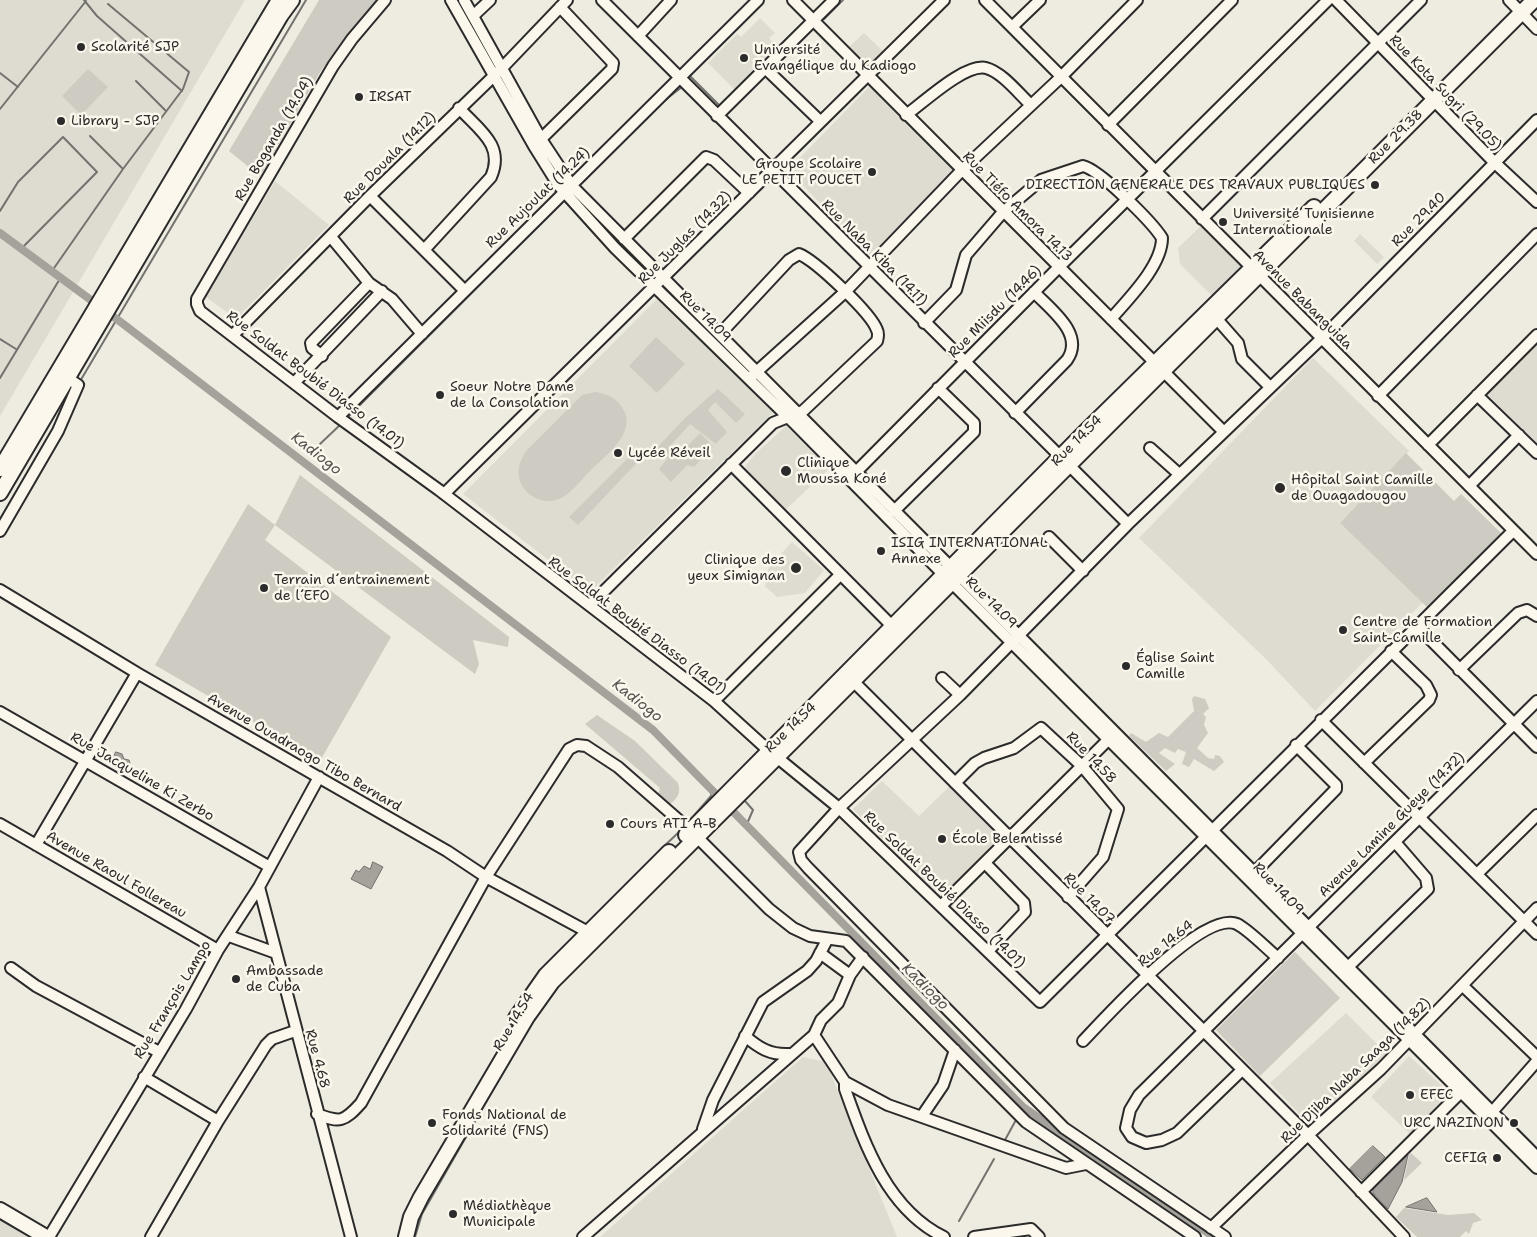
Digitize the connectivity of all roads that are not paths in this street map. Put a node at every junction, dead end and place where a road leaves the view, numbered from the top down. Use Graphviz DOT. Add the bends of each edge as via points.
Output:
graph roads {
  1 [pos="279,0"];
  2 [pos="292,0"];
  3 [pos="385,0"];
  4 [pos="451,0"];
  5 [pos="464,0"];
  6 [pos="490,0"];
  7 [pos="602,0"];
  8 [pos="671,0"];
  9 [pos="758,0"];
  10 [pos="793,0"];
  11 [pos="834,0"];
  12 [pos="944,0"];
  13 [pos="985,0"];
  14 [pos="1040,0"];
  15 [pos="1137,0"];
  16 [pos="1232,0"];
  17 [pos="1328,0"];
  18 [pos="1336,0"];
  19 [pos="1421,0"];
  20 [pos="1534,0"];
  21 [pos="563,4"];
  22 [pos="932,4"];
  23 [pos="1517,5"];
  24 [pos="474,16"];
  25 [pos="813,20"];
  26 [pos="1012,27"];
  27 [pos="1537,29"];
  28 [pos="638,36"];
  29 [pos="1378,43"];
  30 [pos="765,68"];
  31 [pos="497,72"];
  32 [pos="866,75"];
  33 [pos="679,78"];
  34 [pos="1060,78"];
  35 [pos="1431,96"];
  36 [pos="1031,105"];
  37 [pos="459,108"];
  38 [pos="906,115"];
  39 [pos="717,116"];
  40 [pos="1537,120"];
  41 [pos="820,121"];
  42 [pos="1108,125"];
  43 [pos="541,139"];
  44 [pos="1494,162"];
  45 [pos="773,170"];
  46 [pos="962,170"];
  47 [pos="1154,172"];
  48 [pos="568,189"];
  49 [pos="749,193"];
  50 [pos="370,196"];
  51 [pos="1126,199"];
  52 [pos="1537,202"];
  53 [pos="1003,212"];
  54 [pos="1202,219"];
  55 [pos="1537,234"];
  56 [pos="330,237"];
  57 [pos="624,239"];
  58 [pos="424,250"];
  59 [pos="869,268"];
  60 [pos="1058,268"];
  61 [pos="1255,272"];
  62 [pos="664,277"];
  63 [pos="369,283"];
  64 [pos="655,286"];
  65 [pos="464,290"];
  66 [pos="382,291"];
  67 [pos="845,292"];
  68 [pos="1034,292"];
  69 [pos="111,295"];
  70 [pos="197,299"];
  71 [pos="1216,318"];
  72 [pos="1111,320"];
  73 [pos="924,323"];
  74 [pos="422,334"];
  75 [pos="720,334"];
  76 [pos="233,335"];
  77 [pos="1537,335"];
  78 [pos="1321,339"];
  79 [pos="322,356"];
  80 [pos="964,362"];
  81 [pos="1158,367"];
  82 [pos="757,372"];
  83 [pos="63,375"];
  84 [pos="749,380"];
  85 [pos="296,382"];
  86 [pos="1270,387"];
  87 [pos="938,388"];
  88 [pos="1477,395"];
  89 [pos="1378,396"];
  90 [pos="1015,413"];
  91 [pos="793,415"];
  92 [pos="338,417"];
  93 [pos="1223,431"];
  94 [pos="1519,435"];
  95 [pos="1428,445"];
  96 [pos="1150,448"];
  97 [pos="1537,453"];
  98 [pos="1064,462"];
  99 [pos="731,464"];
  100 [pos="0,469"];
  101 [pos="856,472"];
  102 [pos="1179,474"];
  103 [pos="1468,486"];
  104 [pos="0,493"];
  105 [pos="444,494"];
  106 [pos="894,511"];
  107 [pos="1128,524"];
  108 [pos="1513,530"];
  109 [pos="0,531"];
  110 [pos="1049,537"];
  111 [pos="1537,554"];
  112 [pos="1083,571"];
  113 [pos="840,575"];
  114 [pos="951,576"];
  115 [pos="0,590"];
  116 [pos="590,605"];
  117 [pos="1537,616"];
  118 [pos="1416,625"];
  119 [pos="893,627"];
  120 [pos="1016,640"];
  121 [pos="1391,651"];
  122 [pos="1459,670"];
  123 [pos="137,673"];
  124 [pos="942,678"];
  125 [pos="853,681"];
  126 [pos="960,695"];
  127 [pos="1537,701"];
  128 [pos="714,702"];
  129 [pos="0,712"];
  130 [pos="1321,720"];
  131 [pos="1514,724"];
  132 [pos="1113,735"];
  133 [pos="913,741"];
  134 [pos="1296,745"];
  135 [pos="1537,747"];
  136 [pos="772,754"];
  137 [pos="87,761"];
  138 [pos="1364,763"];
  139 [pos="1082,766"];
  140 [pos="319,777"];
  141 [pos="955,783"];
  142 [pos="839,808"];
  143 [pos="1537,815"];
  144 [pos="1419,817"];
  145 [pos="0,824"];
  146 [pos="693,834"];
  147 [pos="1210,834"];
  148 [pos="1010,838"];
  149 [pos="1395,842"];
  150 [pos="36,845"];
  151 [pos="985,863"];
  152 [pos="270,867"];
  153 [pos="1255,872"];
  154 [pos="1477,874"];
  155 [pos="486,877"];
  156 [pos="259,887"];
  157 [pos="1068,897"];
  158 [pos="942,906"];
  159 [pos="1537,908"];
  160 [pos="1524,921"];
  161 [pos="1306,931"];
  162 [pos="1537,934"];
  163 [pos="592,935"];
  164 [pos="1106,935"];
  165 [pos="229,936"];
  166 [pos="827,940"];
  167 [pos="218,950"];
  168 [pos="988,951"];
  169 [pos="276,953"];
  170 [pos="820,953"];
  171 [pos="863,956"];
  172 [pos="1278,958"];
  173 [pos="1348,967"];
  174 [pos="11,968"];
  175 [pos="850,975"];
  176 [pos="1147,975"];
  177 [pos="1463,986"];
  178 [pos="295,1032"];
  179 [pos="1204,1033"];
  180 [pos="814,1035"];
  181 [pos="745,1036"];
  182 [pos="1412,1037"];
  183 [pos="1083,1041"];
  184 [pos="955,1050"];
  185 [pos="159,1052"];
  186 [pos="789,1054"];
  187 [pos="1537,1059"];
  188 [pos="1242,1071"];
  189 [pos="144,1077"];
  190 [pos="845,1082"];
  191 [pos="1461,1092"];
  192 [pos="1493,1111"];
  193 [pos="317,1114"];
  194 [pos="922,1116"];
  195 [pos="218,1121"];
  196 [pos="703,1130"];
  197 [pos="1308,1135"];
  198 [pos="1537,1157"];
  199 [pos="1086,1164"];
  200 [pos="1537,1168"];
  201 [pos="1361,1192"];
  202 [pos="0,1210"];
  203 [pos="1212,1228"];
  204 [pos="1193,1236"];
  205 [pos="48,1237"];
  206 [pos="151,1237"];
  207 [pos="351,1237"];
  208 [pos="397,1237"];
  209 [pos="406,1237"];
  210 [pos="583,1237"];
  211 [pos="944,1237"];
  212 [pos="974,1237"];
  213 [pos="1039,1237"];
  214 [pos="1225,1237"];
  215 [pos="1404,1237"];
  1 -- 69 [label="main road"];
  2 -- 69 [label="main road"];
  3 -- 70 [label="street, Rue Boganda (14.04)" via="341,52"];
  4 -- 31 [label="street, Rue 14.09"];
  5 -- 24 [label="street, Rue 14.09"];
  6 -- 24 [label="street"];
  7 -- 28 [label="street, Rue Naba Kiba (14.11)"];
  8 -- 28 [label="street"];
  9 -- 33 [label="street, Rue Aujoulat (14.24)"];
  10 -- 25 [label="street, Rue Tiéfo Amora 14.13"];
  11 -- 25 [label="street"];
  12 -- 22 [label="street, Rue Juglas (14.32)"];
  13 -- 26 [label="street, Avenue Babanguida"];
  14 -- 26 [label="street"];
  15 -- 34 [label="street"];
  16 -- 42 [label="street"];
  17 -- 47 [label="street, Rue Miisdu (14.46)"];
  18 -- 29 [label="street, Rue Kota Sugri (29.05)"];
  19 -- 29 [label="street"];
  20 -- 23 [label="main road, Rue 29.38"];
  21 -- 31 [label="street, Rue Douala (14.12)"];
  21 -- 43 [label="street" via="613,63 612,69"];
  22 -- 32 [label="street, Rue Juglas (14.32)"];
  23 -- 27 [label="street"];
  23 -- 35 [label="main road, Rue 29.38"];
  24 -- 31 [label="street, Rue 14.09"];
  25 -- 30 [label="street"];
  25 -- 32 [label="street, Rue Tiéfo Amora 14.13"];
  26 -- 34 [label="street, Avenue Babanguida"];
  28 -- 33 [label="street, Rue Naba Kiba (14.11)"];
  29 -- 35 [label="street, Rue Kota Sugri (29.05)"];
  29 -- 54 [label="street"];
  30 -- 39 [label="street"];
  30 -- 41 [label="street"];
  31 -- 37 [label="street, Rue Douala (14.12)"];
  31 -- 43 [label="street, Rue 14.09"];
  31 -- 48 [label="street, Rue 14.09" via="534,146"];
  32 -- 38 [label="street, Rue Tiéfo Amora 14.13"];
  32 -- 41 [label="street, Rue Juglas (14.32)"];
  33 -- 39 [label="street, Rue Naba Kiba (14.11)"];
  33 -- 48 [label="street, Rue Aujoulat (14.24)"];
  34 -- 36 [label="street"];
  34 -- 42 [label="street, Avenue Babanguida"];
  35 -- 44 [label="street, Rue Kota Sugri (29.05)"];
  35 -- 61 [label="main road, Rue 29.38"];
  36 -- 38 [label="street" via="994,72 980,68 963,73"];
  36 -- 46 [label="street"];
  37 -- 50 [label="street, Rue Douala (14.12)"];
  37 -- 58 [label="street" via="494,145 495,169 492,177"];
  38 -- 46 [label="street, Rue Tiéfo Amora 14.13"];
  39 -- 45 [label="street, Rue Naba Kiba (14.11)"];
  40 -- 44 [label="street, Rue 29.40"];
  41 -- 45 [label="street, Rue Juglas (14.32)"];
  42 -- 47 [label="street, Avenue Babanguida"];
  43 -- 48 [label="street, Rue 14.09"];
  44 -- 52 [label="street, Rue Kota Sugri (29.05)"];
  44 -- 78 [label="street, Rue 29.40"];
  45 -- 49 [label="street, Rue Juglas (14.32)"];
  45 -- 59 [label="street, Rue Naba Kiba (14.11)"];
  46 -- 53 [label="street, Rue Tiéfo Amora 14.13"];
  46 -- 59 [label="street"];
  47 -- 51 [label="street, Rue Miisdu (14.46)"];
  47 -- 54 [label="street, Avenue Babanguida"];
  48 -- 57 [label="street, Rue 14.09"];
  48 -- 64 [label="street, Rue 14.09"];
  48 -- 65 [label="street, Rue Aujoulat (14.24)"];
  49 -- 57 [label="street" via="714,160 706,157"];
  49 -- 62 [label="street, Rue Juglas (14.32)"];
  50 -- 56 [label="street, Rue Douala (14.12)"];
  50 -- 58 [label="street"];
  51 -- 53 [label="street" via="1095,171 1078,166 1041,180"];
  51 -- 60 [label="street, Rue Miisdu (14.46)"];
  51 -- 72 [label="street" via="1159,234 1162,242 1144,281"];
  53 -- 60 [label="street, Rue Tiéfo Amora 14.13"];
  53 -- 73 [label="street" via="966,256 956,290"];
  54 -- 61 [label="street, Avenue Babanguida"];
  55 -- 89 [label="street"];
  56 -- 63 [label="street"];
  56 -- 76 [label="street, Rue Douala (14.12)"];
  57 -- 62 [label="street, Rue 14.09"];
  58 -- 65 [label="street"];
  59 -- 67 [label="street"];
  59 -- 73 [label="street, Rue Naba Kiba (14.11)"];
  60 -- 68 [label="street, Rue Miisdu (14.46)"];
  60 -- 72 [label="street, Rue Tiéfo Amora 14.13"];
  61 -- 71 [label="main road"];
  61 -- 78 [label="street, Avenue Babanguida"];
  61 -- 81 [label="main road"];
  62 -- 64 [label="street, Rue Juglas (14.32)"];
  62 -- 75 [label="street, Rue 14.09"];
  63 -- 66 [label="street"];
  63 -- 79 [label="street" via="311,343"];
  64 -- 84 [label="street, Rue 14.09"];
  64 -- 105 [label="street, Rue Juglas (14.32)"];
  65 -- 74 [label="street, Rue Aujoulat (14.24)"];
  66 -- 74 [label="street"];
  66 -- 79 [label="street"];
  67 -- 75 [label="street" via="811,260 799,254"];
  67 -- 82 [label="street"];
  67 -- 91 [label="street" via="876,327 877,341"];
  68 -- 80 [label="street, Rue Miisdu (14.46)"];
  68 -- 90 [label="street" via="1069,329 1073,344 1067,360"];
  69 -- 83 [label="main road"];
  70 -- 76 [label="street, Rue Soldat Boubié Diasso (14.01)" via="200,311"];
  71 -- 81 [label="main road"];
  71 -- 86 [label="street" via="1234,336 1242,359"];
  72 -- 81 [label="street, Rue Tiéfo Amora 14.13"];
  73 -- 80 [label="street, Rue Naba Kiba (14.11)"];
  74 -- 92 [label="street, Rue Aujoulat (14.24)"];
  75 -- 82 [label="street, Rue 14.09"];
  76 -- 85 [label="street, Rue Soldat Boubié Diasso (14.01)"];
  77 -- 88 [label="street"];
  78 -- 86 [label="street, Rue 29.40"];
  78 -- 89 [label="street, Avenue Babanguida"];
  79 -- 85 [label="street"];
  80 -- 87 [label="street, Rue Miisdu (14.46)"];
  80 -- 90 [label="street, Rue Naba Kiba (14.11)"];
  81 -- 93 [label="street, Rue Tiéfo Amora 14.13"];
  81 -- 98 [label="main road, Rue 14.54"];
  82 -- 84 [label="street"];
  82 -- 91 [label="street, Rue 14.09"];
  83 -- 100 [label="main road"];
  83 -- 104 [label="main road"];
  83 -- 109 [label="street" via="78,385 58,431"];
  84 -- 91 [label="street, Rue 14.09"];
  85 -- 92 [label="street, Rue Soldat Boubié Diasso (14.01)"];
  86 -- 93 [label="street, Rue 29.40"];
  87 -- 101 [label="street, Rue Miisdu (14.46)"];
  87 -- 106 [label="street" via="974,423 974,432"];
  88 -- 94 [label="street"];
  88 -- 95 [label="street"];
  89 -- 95 [label="street, Avenue Babanguida"];
  90 -- 98 [label="street, Rue Naba Kiba (14.11)"];
  91 -- 99 [label="street" via="773,423"];
  91 -- 101 [label="street, Rue 14.09"];
  91 -- 114 [label="street, Rue 14.09"];
  92 -- 105 [label="street, Rue Soldat Boubié Diasso (14.01)"];
  93 -- 102 [label="street, Rue 29.40"];
  94 -- 97 [label="street"];
  94 -- 103 [label="street"];
  95 -- 103 [label="street, Avenue Babanguida"];
  96 -- 102 [label="street"];
  98 -- 107 [label="street, Rue Naba Kiba (14.11)"];
  98 -- 114 [label="main road, Rue 14.54"];
  99 -- 113 [label="street"];
  99 -- 116 [label="street"];
  101 -- 106 [label="street, Rue 14.09"];
  102 -- 107 [label="street, Rue 29.40"];
  103 -- 108 [label="street, Avenue Babanguida"];
  105 -- 116 [label="street, Rue Soldat Boubié Diasso (14.01)"];
  106 -- 114 [label="street, Rue 14.09"];
  107 -- 112 [label="street, Rue 29.40"];
  108 -- 111 [label="street, Avenue Babanguida"];
  108 -- 118 [label="street"];
  110 -- 112 [label="street"];
  112 -- 120 [label="street, Rue 29.40"];
  113 -- 119 [label="street"];
  113 -- 128 [label="street"];
  114 -- 119 [label="main road, Rue 14.54"];
  114 -- 120 [label="street, Rue 14.09"];
  114 -- 125 [label="main road"];
  115 -- 123 [label="street, Avenue Ouadraogo Tibo Bernard"];
  116 -- 128 [label="street, Rue Soldat Boubié Diasso (14.01)"];
  117 -- 122 [label="street" via="1527,610 1518,613"];
  118 -- 121 [label="street"];
  118 -- 122 [label="street"];
  119 -- 136 [label="main road, Rue 14.54"];
  120 -- 126 [label="street, Rue 29.40"];
  120 -- 132 [label="street, Rue 14.09"];
  121 -- 130 [label="street"];
  121 -- 138 [label="street" via="1426,685 1431,695"];
  122 -- 131 [label="street"];
  123 -- 137 [label="street"];
  123 -- 140 [label="street, Avenue Ouadraogo Tibo Bernard"];
  124 -- 126 [label="street"];
  125 -- 133 [label="street, Rue 14.07"];
  125 -- 136 [label="main road"];
  126 -- 133 [label="street, Rue 29.40"];
  127 -- 131 [label="street, Avenue Lamine Gueye (14.72)"];
  128 -- 136 [label="street, Rue Soldat Boubié Diasso (14.01)"];
  129 -- 137 [label="street, Rue Jacqueline Ki Zerbo"];
  130 -- 134 [label="street"];
  130 -- 138 [label="street"];
  131 -- 135 [label="street"];
  131 -- 144 [label="street, Avenue Lamine Gueye (14.72)"];
  132 -- 139 [label="street"];
  132 -- 147 [label="street, Rue 14.09"];
  133 -- 141 [label="street, Rue 14.07"];
  133 -- 142 [label="street, Rue 29.40"];
  134 -- 147 [label="street"];
  134 -- 153 [label="street" via="1336,785 1336,789"];
  136 -- 142 [label="street, Rue Soldat Boubié Diasso (14.01)"];
  136 -- 146 [label="main road, Rue 14.54"];
  137 -- 150 [label="street"];
  137 -- 152 [label="street, Rue Jacqueline Ki Zerbo"];
  138 -- 144 [label="street"];
  139 -- 141 [label="street, Rue 14.58" via="1041,728 1014,748 980,760"];
  139 -- 148 [label="street"];
  139 -- 157 [label="street, Rue 14.58" via="1116,804 1119,813 1104,857"];
  140 -- 152 [label="street, Rue François Lampo"];
  140 -- 155 [label="street, Avenue Ouadraogo Tibo Bernard"];
  141 -- 148 [label="street, Rue 14.07"];
  142 -- 158 [label="street, Rue Soldat Boubié Diasso (14.01)"];
  142 -- 203 [label="street, Rue 29.40" via="799,852 801,860 1064,1128"];
  143 -- 154 [label="street"];
  144 -- 149 [label="street, Avenue Lamine Gueye (14.72)"];
  144 -- 154 [label="street"];
  145 -- 150 [label="street, Avenue Raoul Follereau"];
  146 -- 155 [label="street" via="618,767 592,749 577,745 569,749"];
  146 -- 163 [label="main road, Rue 14.54"];
  146 -- 166 [label="street" via="769,909 793,928"];
  147 -- 153 [label="street, Rue 14.09"];
  147 -- 161 [label="street, Rue 14.09"];
  147 -- 164 [label="street"];
  148 -- 151 [label="street"];
  148 -- 157 [label="street, Rue 14.07"];
  149 -- 161 [label="street, Avenue Lamine Gueye (14.72)"];
  149 -- 173 [label="street" via="1426,878 1428,889"];
  150 -- 167 [label="street, Avenue Raoul Follereau"];
  151 -- 158 [label="street"];
  151 -- 168 [label="street" via="1026,908"];
  152 -- 156 [label="street, Rue François Lampo"];
  153 -- 161 [label="street, Rue 14.09"];
  154 -- 160 [label="street"];
  155 -- 163 [label="street, Avenue Ouadraogo Tibo Bernard"];
  155 -- 193 [label="street" via="361,1103 342,1120 335,1121"];
  156 -- 165 [label="street, Rue François Lampo"];
  156 -- 169 [label="street, Rue 4.68"];
  157 -- 164 [label="street, Rue 14.07"];
  158 -- 168 [label="street, Rue Soldat Boubié Diasso (14.01)"];
  159 -- 160 [label="street, Rue Djiba Naba Saaga (14.82)"];
  160 -- 162 [label="street"];
  160 -- 177 [label="street, Rue Djiba Naba Saaga (14.82)"];
  161 -- 172 [label="street, Avenue Lamine Gueye (14.72)"];
  161 -- 173 [label="street, Rue 14.09"];
  161 -- 182 [label="street, Rue 14.09"];
  163 -- 208 [label="main road, Rue 14.54" via="546,975 529,997 412,1194"];
  163 -- 209 [label="main road, Rue 14.54" via="527,1017 421,1197"];
  164 -- 168 [label="street, Rue Soldat Boubié Diasso (14.01)" via="1040,1002"];
  164 -- 176 [label="street, Rue 14.07"];
  165 -- 167 [label="street, Rue François Lampo"];
  165 -- 169 [label="street"];
  166 -- 170 [label="street"];
  166 -- 171 [label="street" via="846,941"];
  167 -- 185 [label="street, Rue François Lampo"];
  169 -- 178 [label="street, Rue 4.68"];
  170 -- 175 [label="street"];
  170 -- 181 [label="street" via="807,971 763,1002"];
  171 -- 175 [label="street"];
  171 -- 184 [label="street"];
  172 -- 176 [label="street, Rue 14.64" via="1237,924 1228,924 1212,927 1200,934"];
  172 -- 179 [label="street, Avenue Lamine Gueye (14.72)"];
  173 -- 182 [label="street, Rue 14.09"];
  174 -- 185 [label="street" via="36,986"];
  175 -- 180 [label="street" via="838,1003 821,1020"];
  176 -- 179 [label="street, Rue 14.07"];
  176 -- 183 [label="street, Rue 14.64"];
  177 -- 182 [label="street, Rue Djiba Naba Saaga (14.82)"];
  177 -- 187 [label="street"];
  178 -- 193 [label="street, Rue 4.68"];
  178 -- 195 [label="street" via="268,1042"];
  179 -- 188 [label="street, Rue 14.07"];
  179 -- 188 [label="street, Avenue Lamine Gueye (14.72)" via="1139,1095 1127,1118 1126,1128 1132,1136 1146,1142 1178,1133"];
  180 -- 186 [label="street"];
  180 -- 190 [label="street"];
  181 -- 186 [label="street" via="776,1055"];
  181 -- 196 [label="street" via="713,1100"];
  182 -- 191 [label="street, Rue 14.09"];
  182 -- 192 [label="street, Rue 14.09"];
  182 -- 197 [label="street, Rue Djiba Naba Saaga (14.82)"];
  184 -- 194 [label="street" via="943,1085"];
  184 -- 199 [label="street" via="1026,1122"];
  185 -- 189 [label="street, Rue François Lampo"];
  186 -- 196 [label="street"];
  187 -- 192 [label="street"];
  188 -- 197 [label="street, Rue 14.07"];
  189 -- 195 [label="street"];
  189 -- 205 [label="street, Rue François Lampo"];
  190 -- 194 [label="street" via="888,1105"];
  190 -- 211 [label="street" via="868,1150 891,1189 917,1221"];
  191 -- 200 [label="street, Rue 14.09"];
  191 -- 201 [label="street"];
  192 -- 198 [label="street, Rue 14.09"];
  193 -- 207 [label="street, Rue 4.68"];
  194 -- 199 [label="street" via="1066,1168"];
  195 -- 206 [label="street"];
  196 -- 210 [label="street"];
  197 -- 201 [label="street, Rue 14.07"];
  197 -- 203 [label="street, Rue Djiba Naba Saaga (14.82)"];
  199 -- 204 [label="street"];
  201 -- 215 [label="street, Rue 14.07"];
  202 -- 205 [label="main road"];
  203 -- 214 [label="street"];
  212 -- 213 [label="street" via="1031,1229"];
}
